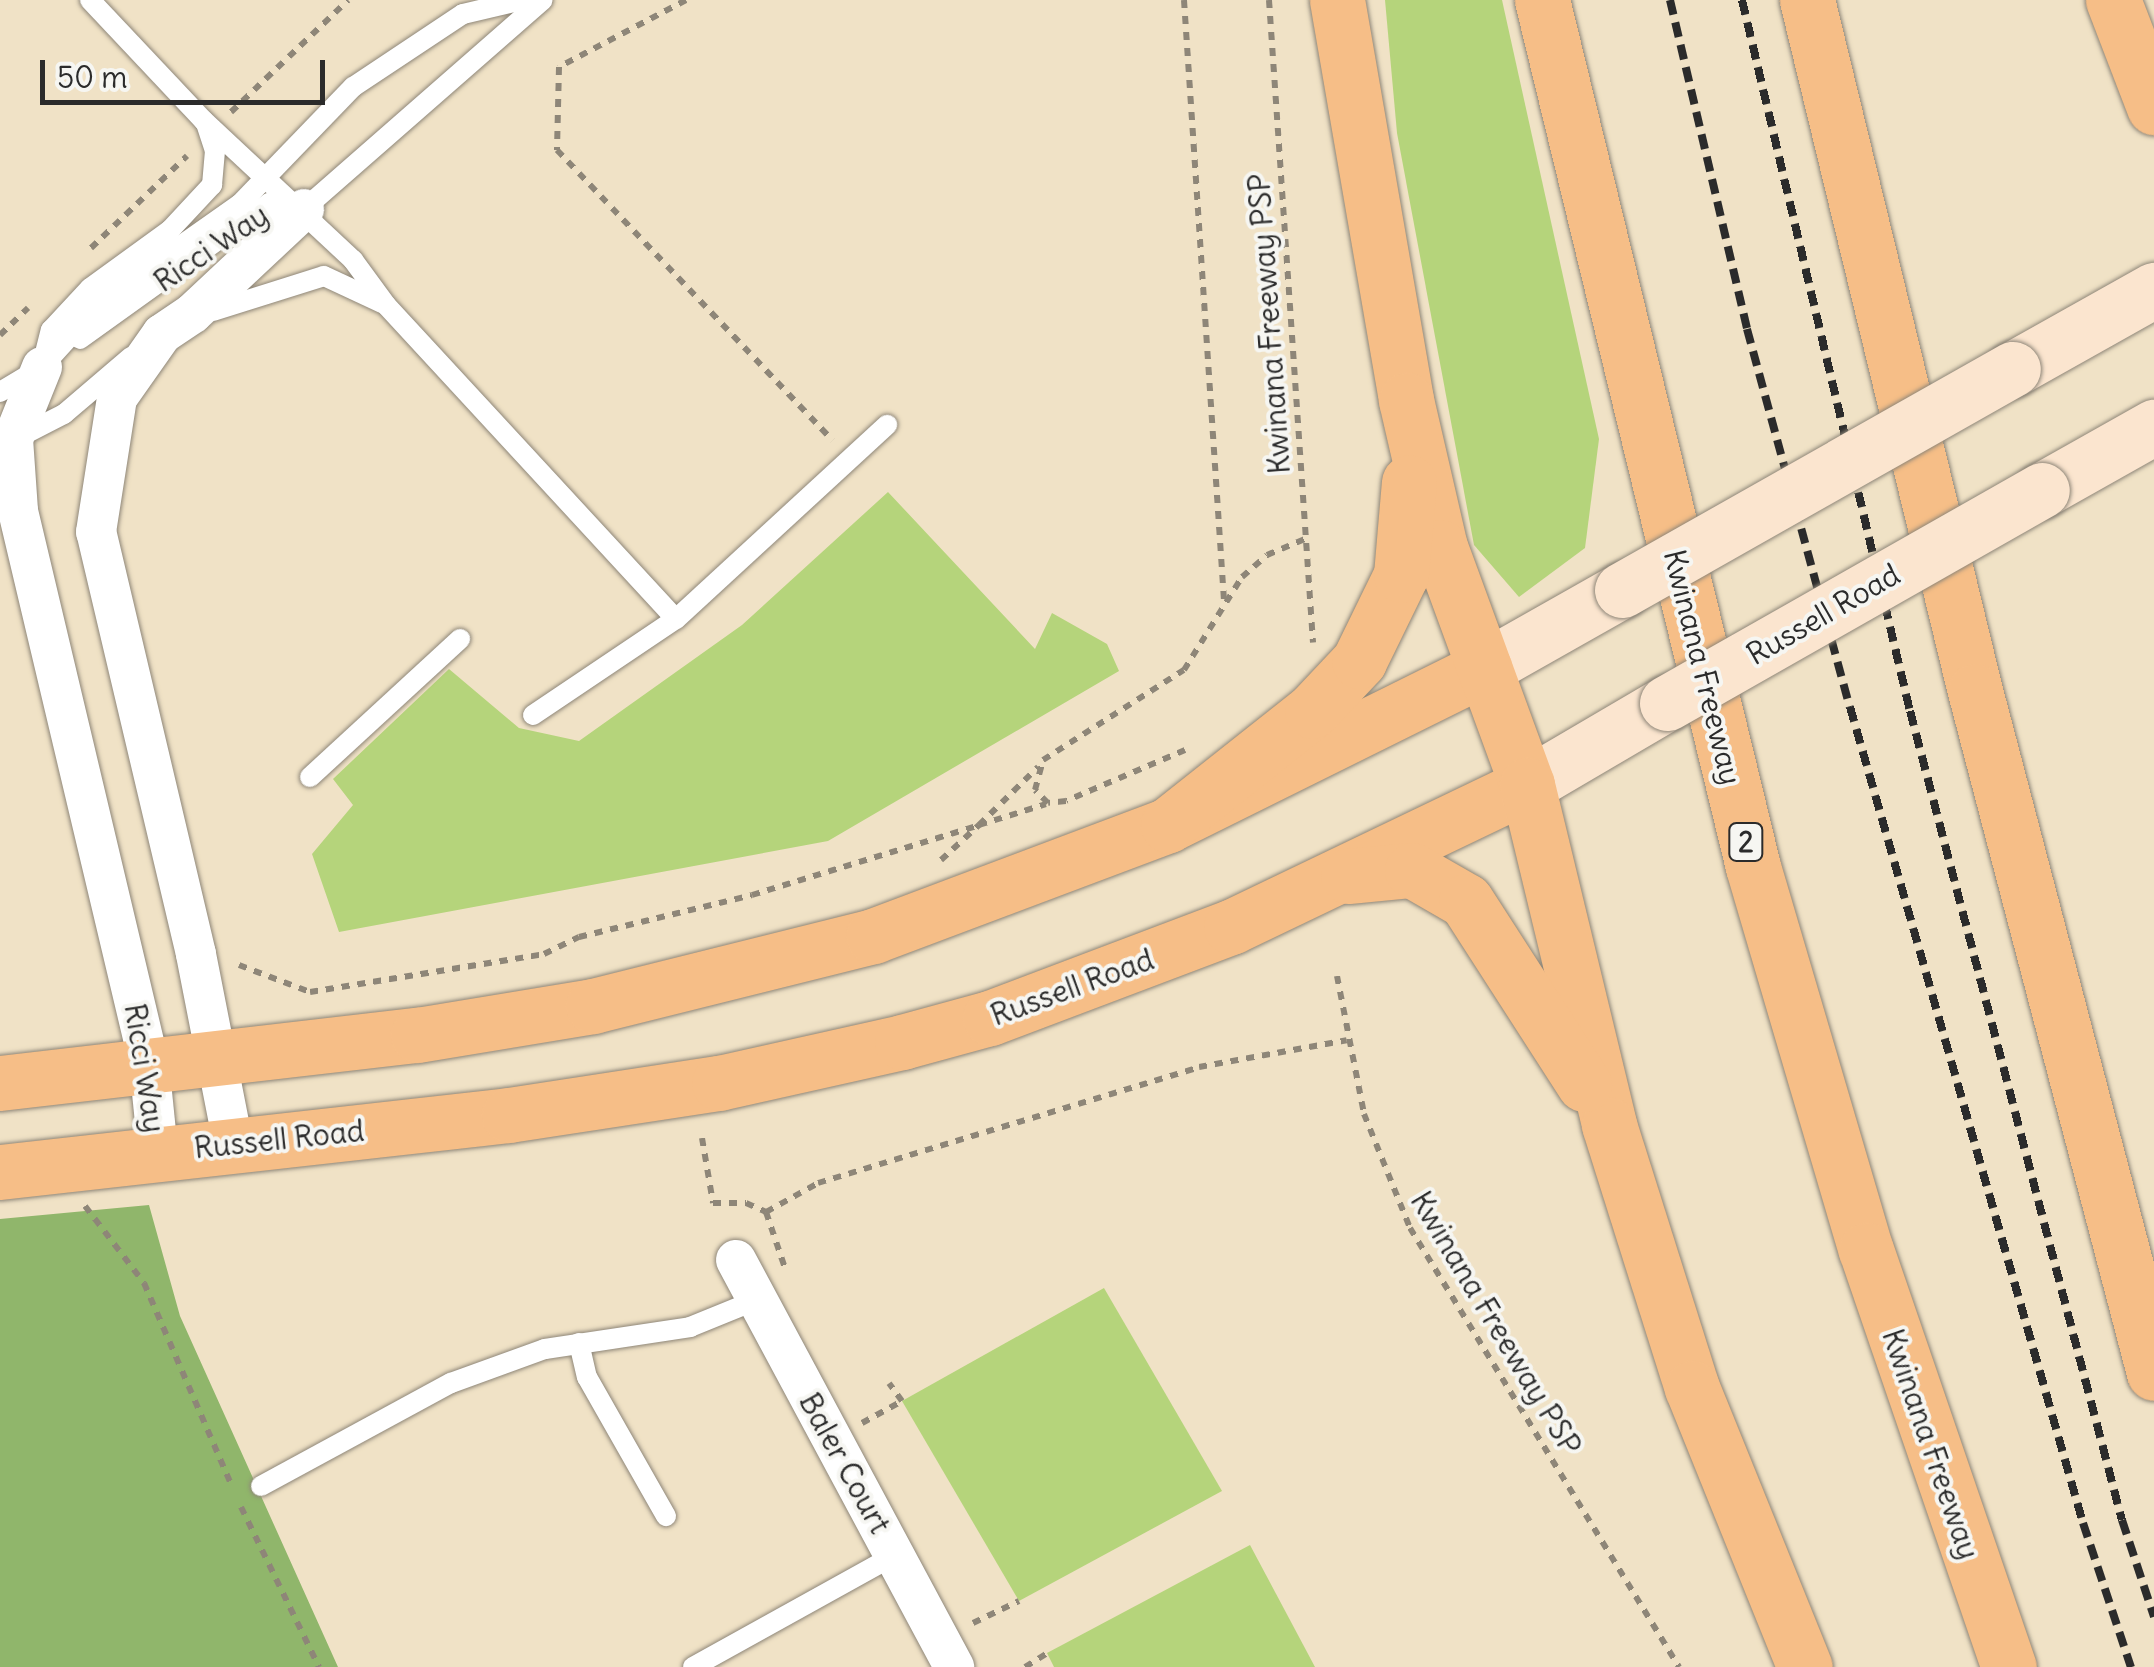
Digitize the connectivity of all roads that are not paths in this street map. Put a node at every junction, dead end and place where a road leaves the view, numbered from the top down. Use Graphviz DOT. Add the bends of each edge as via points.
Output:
graph roads {
  1 [pos="522,0"];
  2 [pos="543,0"];
  3 [pos="1336,0"];
  4 [pos="1542,0"];
  5 [pos="1808,0"];
  6 [pos="2112,0"];
  7 [pos="2135,0"];
  8 [pos="99,3"];
  9 [pos="2154,29"];
  10 [pos="2154,108"];
  11 [pos="209,128"];
  12 [pos="268,179"];
  13 [pos="304,208"];
  14 [pos="2154,290"];
  15 [pos="386,304"];
  16 [pos="162,334"];
  17 [pos="42,367"];
  18 [pos="0,392"];
  19 [pos="1406,400"];
  20 [pos="887,424"];
  21 [pos="2154,427"];
  22 [pos="7,440"];
  23 [pos="676,619"];
  24 [pos="460,639"];
  25 [pos="1484,668"];
  26 [pos="534,715"];
  27 [pos="310,777"];
  28 [pos="1527,785"];
  29 [pos="1168,825"];
  30 [pos="1348,876"];
  31 [pos="216,1054"];
  32 [pos="149,1062"];
  33 [pos="0,1083"];
  34 [pos="1609,1125"];
  35 [pos="233,1143"];
  36 [pos="158,1152"];
  37 [pos="0,1172"];
  38 [pos="736,1260"];
  39 [pos="756,1300"];
  40 [pos="579,1344"];
  41 [pos="2154,1372"];
  42 [pos="260,1486"];
  43 [pos="666,1516"];
  44 [pos="896,1556"];
  45 [pos="958,1648"];
  46 [pos="692,1667"];
  47 [pos="1804,1667"];
  48 [pos="2009,1667"];
  1 -- 12 [label="lane" via="462,14 352,87"];
  2 -- 13 [label="lane"];
  3 -- 19 [label="main road"];
  4 -- 48 [label="main road, Kwinana Freeway / 2" via="1752,867 1866,1250"];
  5 -- 41 [label="main road" via="1975,691"];
  6 -- 10 [label="main road"];
  7 -- 9 [label="main road"];
  8 -- 11 [label="lane"];
  11 -- 12 [label="lane"];
  11 -- 17 [label="lane" via="212,185 170,230 90,288 51,330"];
  12 -- 13 [label="lane"];
  12 -- 17 [label="lane" via="101,302"];
  13 -- 15 [label="lane, Ricci Way"];
  13 -- 16 [label="street" via="194,313"];
  13 -- 17 [label="lane, Ricci Way" via="269,203"];
  14 -- 25 [label="main road, bridge"];
  15 -- 16 [label="lane, Ricci Way" via="324,276 251,294"];
  15 -- 23 [label="lane"];
  16 -- 22 [label="lane" via="64,414"];
  16 -- 31 [label="street, Ricci Way" via="117,398 96,532"];
  17 -- 18 [label="lane"];
  17 -- 22 [label="street, Ricci Way"];
  19 -- 25 [label="main road" via="1440,547"];
  19 -- 29 [label="main road" via="1410,504 1401,575 1383,623 1312,712"];
  20 -- 23 [label="lane"];
  21 -- 28 [label="main road, Russell Road, bridge"];
  22 -- 32 [label="street, Ricci Way" via="18,511"];
  23 -- 26 [label="lane"];
  24 -- 27 [label="lane"];
  25 -- 28 [label="main road"];
  25 -- 29 [label="main road"];
  28 -- 30 [label="main road, Russell Road"];
  28 -- 34 [label="main road"];
  29 -- 31 [label="main road" via="909,924 722,976 418,1035"];
  30 -- 34 [label="main road" via="1412,870 1443,883 1479,913"];
  30 -- 35 [label="main road, Russell Road" via="1088,983 902,1042 719,1083 509,1116"];
  31 -- 32 [label="main road"];
  31 -- 35 [label="street, Ricci Way"];
  32 -- 33 [label="main road"];
  32 -- 36 [label="street, Ricci Way"];
  34 -- 47 [label="main road" via="1692,1388"];
  35 -- 36 [label="main road, Russell Road"];
  36 -- 37 [label="main road, Russell Road"];
  38 -- 39 [label="street, Baler Court"];
  39 -- 40 [label="lane" via="690,1328"];
  39 -- 44 [label="street, Baler Court"];
  40 -- 42 [label="lane" via="545,1348 450,1383"];
  40 -- 43 [label="lane" via="587,1377"];
  44 -- 45 [label="street, Baler Court"];
  44 -- 46 [label="lane"];
}
